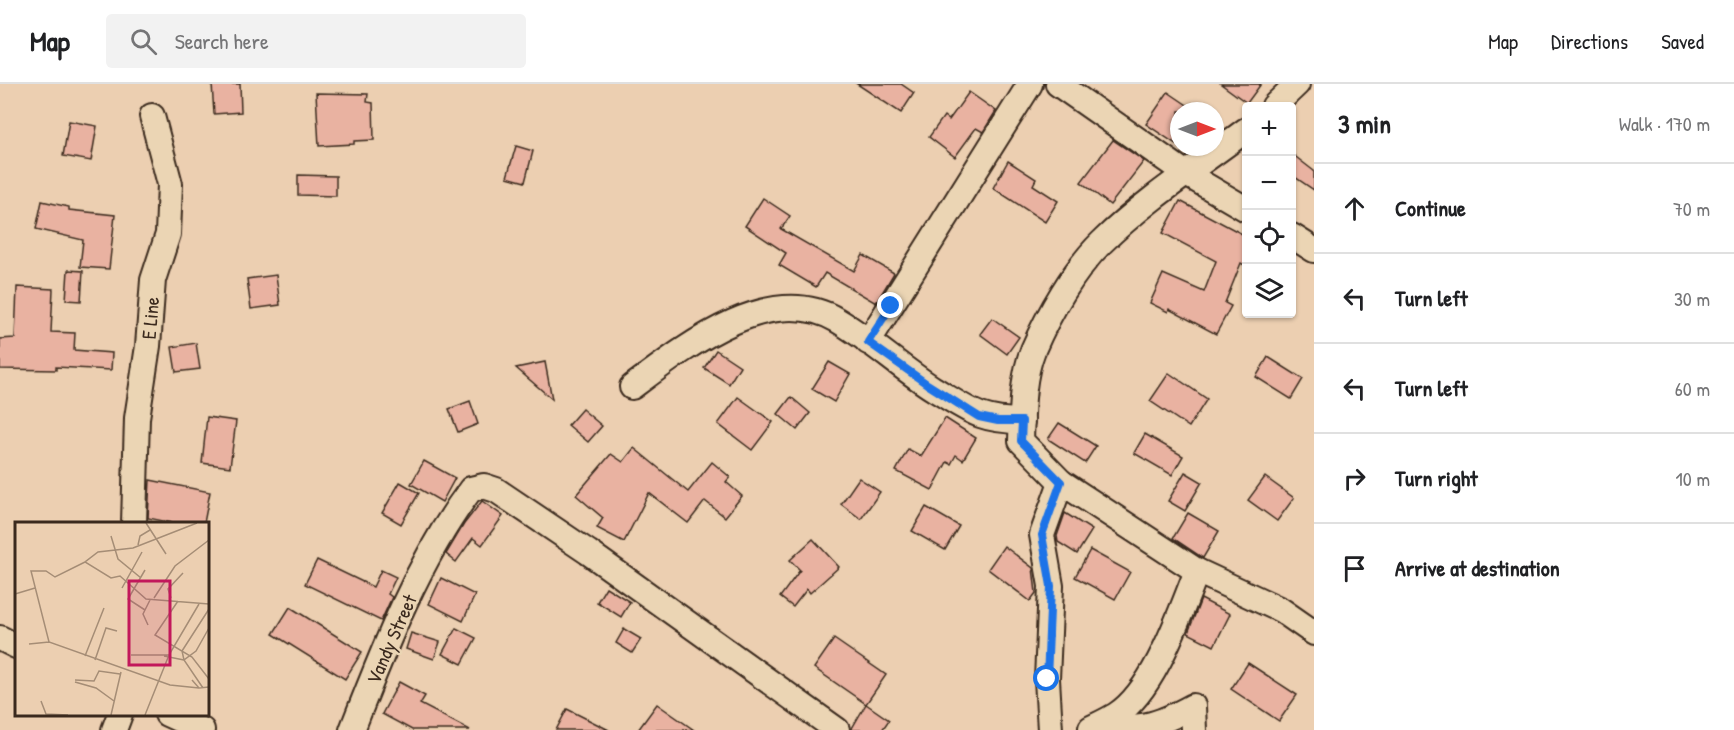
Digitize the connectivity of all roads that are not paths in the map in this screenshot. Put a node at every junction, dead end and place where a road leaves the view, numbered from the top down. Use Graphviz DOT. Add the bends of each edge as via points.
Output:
graph roads {
  1 [pos="1030,84"];
  2 [pos="1058,84"];
  3 [pos="1297,84"];
  4 [pos="1278,102"];
  5 [pos="152,116"];
  6 [pos="1242,133"];
  7 [pos="1188,175"];
  8 [pos="1242,207"];
  9 [pos="1296,239"];
  10 [pos="1314,250"];
  11 [pos="868,342"];
  12 [pos="632,387"];
  13 [pos="1022,421"];
  14 [pos="1061,482"];
  15 [pos="134,522"];
  16 [pos="1197,571"];
  17 [pos="1314,633"];
  18 [pos="0,638"];
  19 [pos="15,646"];
  20 [pos="120,715"];
  21 [pos="169,715"];
  22 [pos="1085,729"];
  23 [pos="114,730"];
  24 [pos="202,730"];
  25 [pos="352,730"];
  26 [pos="837,730"];
  27 [pos="1050,730"];
  28 [pos="1194,730"];
  1 -- 11 [label="street"];
  2 -- 7 [label="street"];
  3 -- 4 [label="street"];
  5 -- 15 [label="street, E Line" via="170,184 168,234 153,279 137,418"];
  6 -- 7 [label="street"];
  7 -- 8 [label="street"];
  7 -- 13 [label="street" via="1130,217 1073,276 1033,351"];
  9 -- 10 [label="street"];
  11 -- 12 [label="street" via="823,313 780,308 757,313 712,333 684,348"];
  11 -- 13 [label="street" via="979,417"];
  13 -- 14 [label="street" via="1021,441"];
  14 -- 16 [label="street"];
  14 -- 27 [label="street" via="1042,535 1051,586 1047,679"];
  16 -- 17 [label="street" via="1281,610"];
  16 -- 22 [label="street" via="1153,670 1136,696 1117,715"];
  18 -- 19 [label="street"];
  20 -- 23 [label="street"];
  21 -- 24 [label="street"];
  22 -- 28 [label="street" via="1159,724 1193,706"];
  25 -- 26 [label="street, Vandy Street" via="432,550 471,489 484,486 496,490 588,552"];
}
